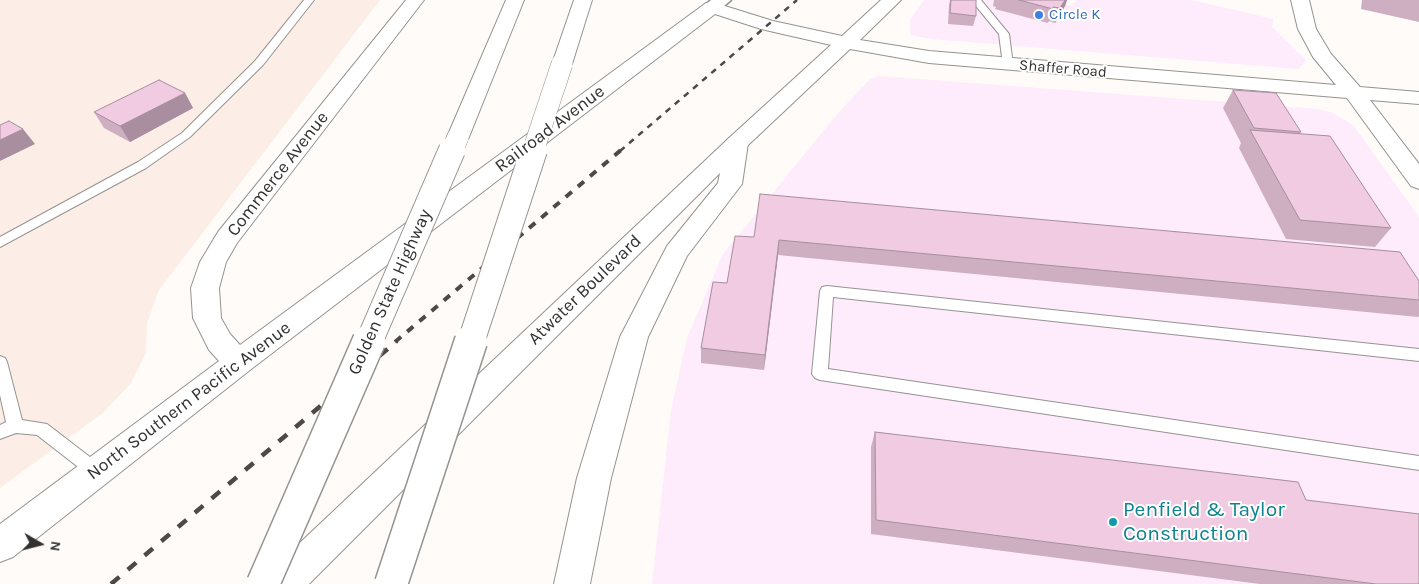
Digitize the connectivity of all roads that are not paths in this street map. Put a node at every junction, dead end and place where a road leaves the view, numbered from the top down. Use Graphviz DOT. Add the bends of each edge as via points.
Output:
graph roads {
  1 [pos="309,0"];
  2 [pos="415,0"];
  3 [pos="515,0"];
  4 [pos="583,0"];
  5 [pos="892,0"];
  6 [pos="976,0"];
  7 [pos="1300,0"];
  8 [pos="717,4"];
  9 [pos="768,25"];
  10 [pos="674,36"];
  11 [pos="846,42"];
  12 [pos="1008,65"];
  13 [pos="1354,93"];
  14 [pos="1419,98"];
  15 [pos="737,143"];
  16 [pos="1419,181"];
  17 [pos="0,243"];
  18 [pos="379,258"];
  19 [pos="1419,355"];
  20 [pos="0,362"];
  21 [pos="239,362"];
  22 [pos="7,429"];
  23 [pos="1419,463"];
  24 [pos="97,472"];
  25 [pos="0,545"];
  26 [pos="263,584"];
  27 [pos="283,584"];
  28 [pos="391,584"];
  29 [pos="572,584"];
  1 -- 17 [label="lane" via="259,63 186,135 142,165"];
  2 -- 21 [label="main road, Commerce Avenue" via="227,238 213,262 205,288 207,318 219,342"];
  3 -- 26 [label="main road, Golden State Highway, bridge"];
  4 -- 28 [label="main road, bridge"];
  5 -- 11 [label="main road, Atwater Boulevard"];
  6 -- 12 [label="lane" via="1004,34"];
  7 -- 13 [label="main road" via="1308,29 1323,57"];
  8 -- 9 [label="main road, Shaffer Road"];
  8 -- 10 [label="main road, Railroad Avenue"];
  9 -- 10 [label="main road" via="728,22"];
  9 -- 11 [label="main road, Shaffer Road"];
  10 -- 18 [label="main road, Railroad Avenue"];
  11 -- 12 [label="main road, Shaffer Road" via="929,57"];
  11 -- 15 [label="main road, Atwater Boulevard"];
  12 -- 13 [label="main road, Shaffer Road"];
  13 -- 14 [label="main road, Shaffer Road"];
  13 -- 16 [label="main road"];
  15 -- 27 [label="main road, Atwater Boulevard"];
  15 -- 29 [label="main road" via="730,184 676,252 634,337 594,478"];
  18 -- 21 [label="main road, North Southern Pacific Avenue"];
  19 -- 23 [label="lane" via="826,291 820,374"];
  20 -- 22 [label="lane"];
  21 -- 24 [label="main road, North Southern Pacific Avenue"];
  22 -- 24 [label="lane" via="41,429"];
  24 -- 25 [label="main road, North Southern Pacific Avenue"];
}
